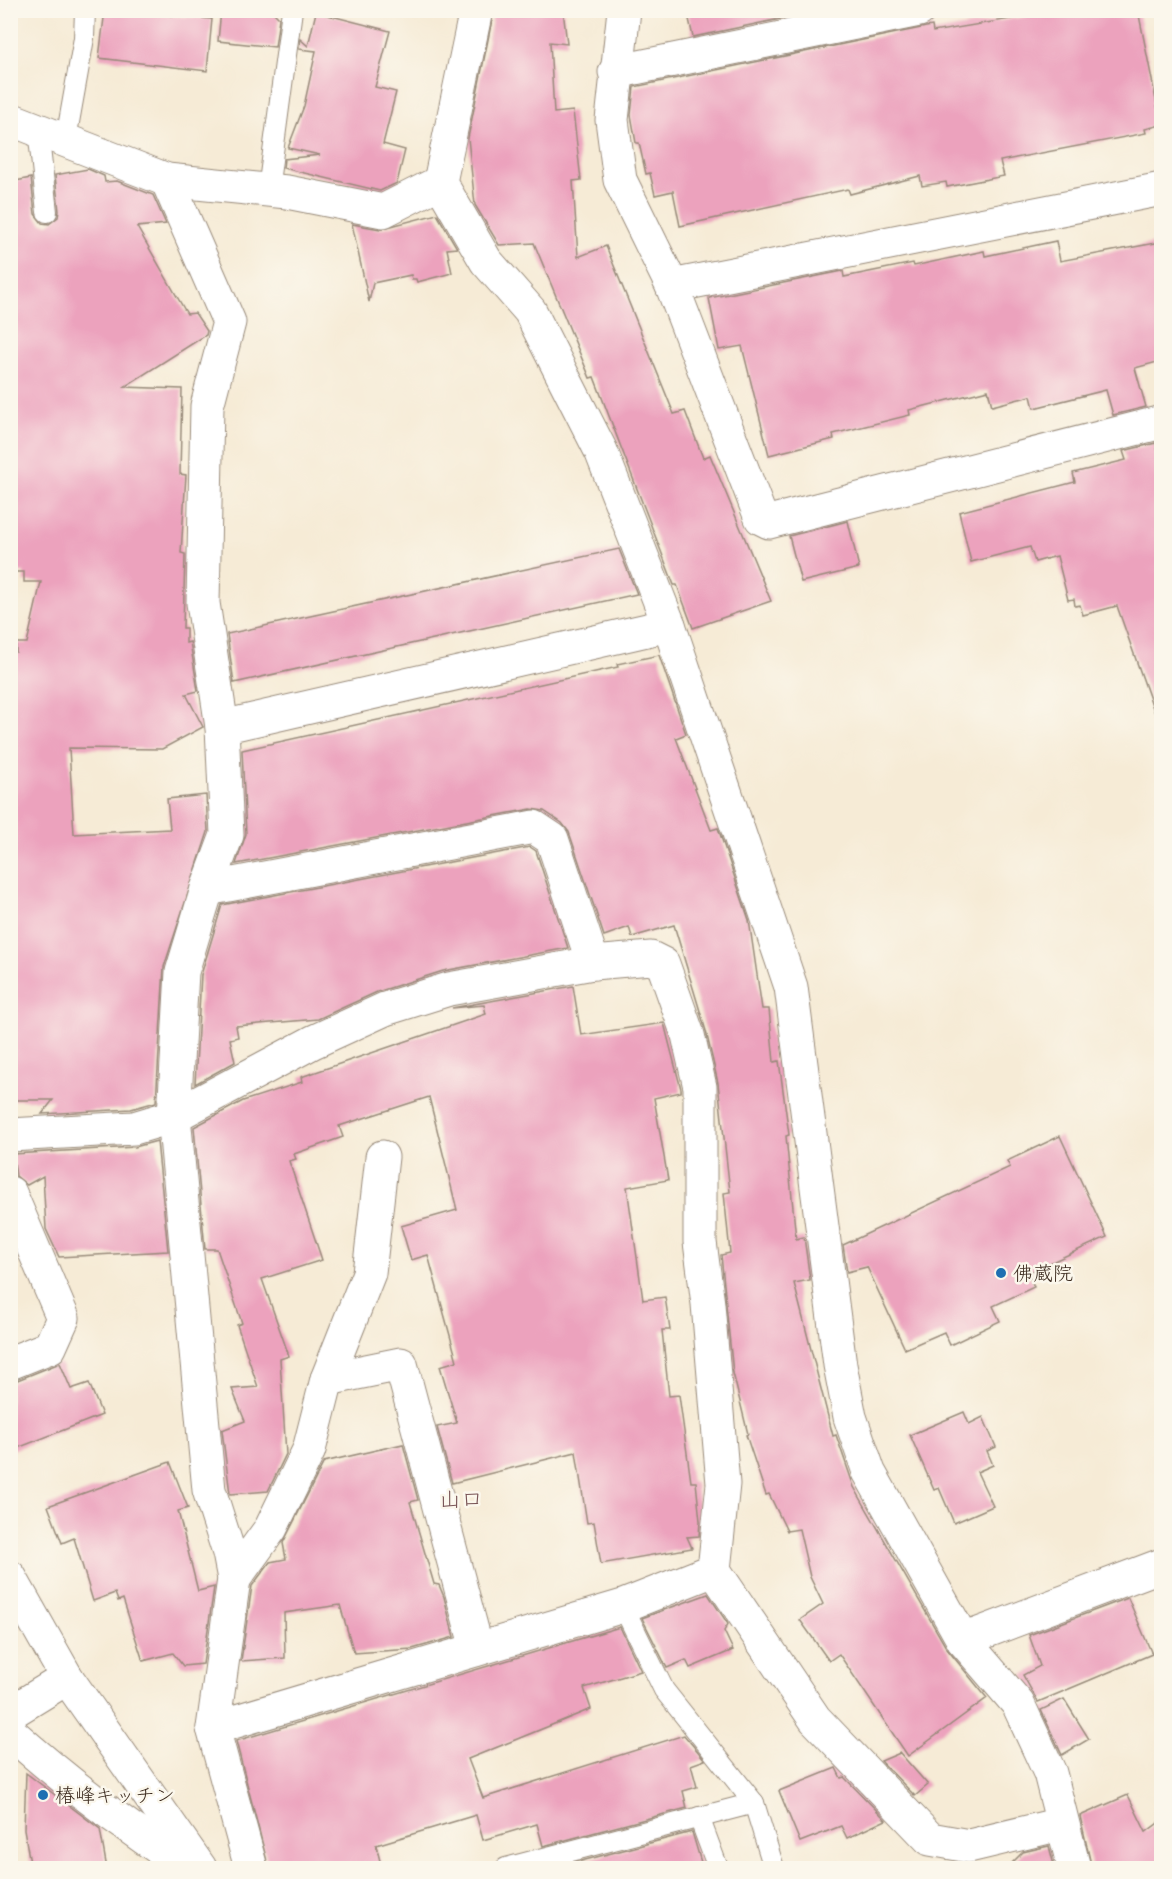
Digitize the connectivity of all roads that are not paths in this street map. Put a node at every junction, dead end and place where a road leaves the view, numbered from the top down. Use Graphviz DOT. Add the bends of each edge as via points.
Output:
graph roads {
  1 [pos="86,10"];
  2 [pos="292,10"];
  3 [pos="476,10"];
  4 [pos="624,10"];
  5 [pos="919,10"];
  6 [pos="615,72"];
  7 [pos="38,129"];
  8 [pos="167,180"];
  9 [pos="440,182"];
  10 [pos="1161,189"];
  11 [pos="268,190"];
  12 [pos="47,212"];
  13 [pos="672,286"];
  14 [pos="1161,422"];
  15 [pos="669,625"];
  16 [pos="222,727"];
  17 [pos="207,889"];
  18 [pos="593,963"];
  19 [pos="174,1116"];
  20 [pos="10,1135"];
  21 [pos="382,1156"];
  22 [pos="10,1193"];
  23 [pos="10,1363"];
  24 [pos="327,1379"];
  25 [pos="1161,1565"];
  26 [pos="714,1570"];
  27 [pos="10,1577"];
  28 [pos="234,1579"];
  29 [pos="623,1606"];
  30 [pos="963,1640"];
  31 [pos="477,1649"];
  32 [pos="67,1678"];
  33 [pos="10,1713"];
  34 [pos="213,1728"];
  35 [pos="10,1732"];
  36 [pos="754,1803"];
  37 [pos="699,1817"];
  38 [pos="1061,1824"];
  39 [pos="189,1869"];
  40 [pos="200,1869"];
  41 [pos="251,1869"];
  42 [pos="506,1869"];
  43 [pos="718,1869"];
  44 [pos="774,1869"];
  45 [pos="1074,1869"];
  1 -- 7 [label="lane" via="84,38"];
  2 -- 11 [label="lane"];
  3 -- 9 [label="street"];
  4 -- 6 [label="street"];
  5 -- 6 [label="street"];
  6 -- 13 [label="street" via="612,120 620,180"];
  7 -- 8 [label="street"];
  7 -- 12 [label="lane"];
  8 -- 11 [label="street"];
  8 -- 16 [label="street" via="229,322 207,406 203,603"];
  9 -- 11 [label="street" via="383,211"];
  9 -- 15 [label="street" via="486,261 530,311 601,451"];
  10 -- 13 [label="street"];
  13 -- 14 [label="street" via="761,518 769,522"];
  15 -- 16 [label="street"];
  15 -- 30 [label="street" via="791,987 850,1417 869,1472"];
  16 -- 17 [label="street" via="227,835"];
  17 -- 18 [label="street" via="534,827 552,839"];
  17 -- 19 [label="street" via="182,972"];
  18 -- 19 [label="street" via="449,989 385,1009 313,1042"];
  18 -- 26 [label="street" via="651,958 663,964 688,1035 700,1087 700,1242 723,1484"];
  19 -- 20 [label="street" via="134,1128"];
  19 -- 28 [label="street" via="209,1490 230,1552"];
  21 -- 24 [label="street" via="369,1273"];
  22 -- 23 [label="street" via="63,1318 50,1347"];
  24 -- 28 [label="street" via="309,1450 272,1528"];
  24 -- 31 [label="street" via="401,1364"];
  25 -- 30 [label="street"];
  26 -- 29 [label="street"];
  26 -- 38 [label="street" via="815,1719 930,1839 969,1846"];
  27 -- 32 [label="street"];
  28 -- 34 [label="street"];
  29 -- 31 [label="street"];
  29 -- 36 [label="lane" via="664,1690"];
  30 -- 38 [label="street" via="1018,1704 1050,1773"];
  31 -- 34 [label="street"];
  32 -- 33 [label="street"];
  32 -- 40 [label="street"];
  34 -- 41 [label="street"];
  35 -- 39 [label="street" via="44,1763"];
  36 -- 37 [label="lane"];
  36 -- 44 [label="lane"];
  37 -- 42 [label="lane"];
  37 -- 43 [label="lane"];
  38 -- 45 [label="street"];
}
